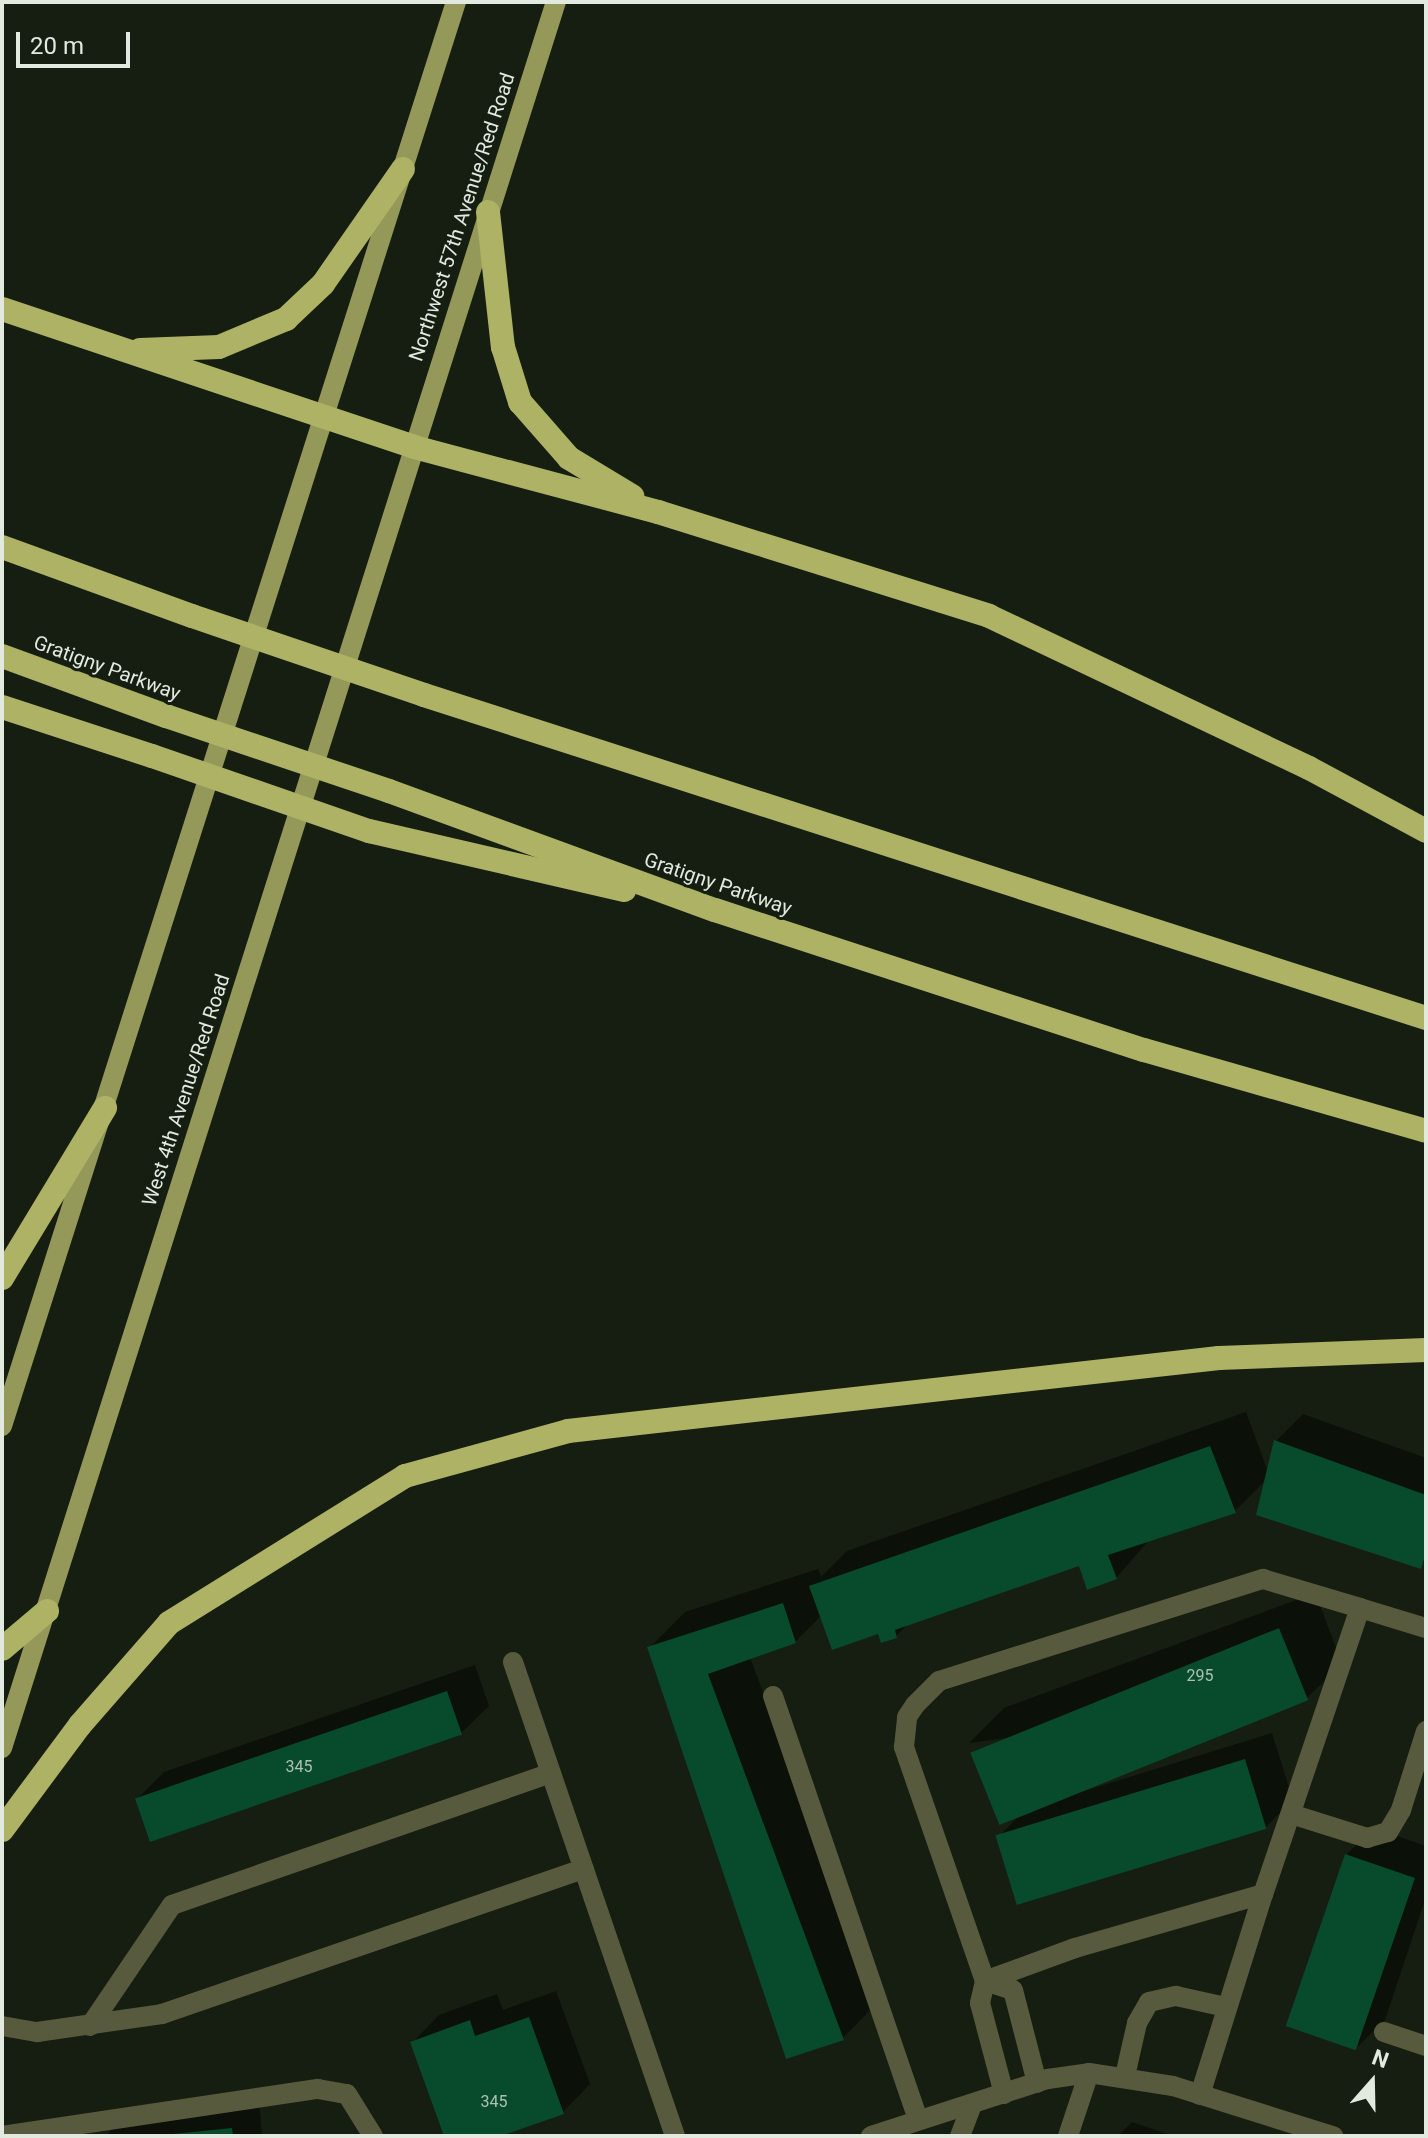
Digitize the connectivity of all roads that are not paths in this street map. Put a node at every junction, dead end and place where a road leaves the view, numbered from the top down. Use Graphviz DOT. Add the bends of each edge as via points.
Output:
graph roads {
  1 [pos="456,2"];
  2 [pos="556,2"];
  3 [pos="403,169"];
  4 [pos="488,212"];
  5 [pos="2,309"];
  6 [pos="126,351"];
  7 [pos="322,416"];
  8 [pos="414,447"];
  9 [pos="658,512"];
  10 [pos="2,547"];
  11 [pos="2,656"];
  12 [pos="2,707"];
  13 [pos="1426,831"];
  14 [pos="715,910"];
  15 [pos="1426,1018"];
  16 [pos="105,1108"];
  17 [pos="1426,1131"];
  18 [pos="2,1278"];
  19 [pos="1426,1350"];
  20 [pos="2,1426"];
  21 [pos="1360,1608"];
  22 [pos="47,1611"];
  23 [pos="1426,1628"];
  24 [pos="2,1649"];
  25 [pos="513,1662"];
  26 [pos="773,1696"];
  27 [pos="1426,1731"];
  28 [pos="2,1748"];
  29 [pos="551,1773"];
  30 [pos="1291,1814"];
  31 [pos="2,1830"];
  32 [pos="584,1869"];
  33 [pos="1263,1894"];
  34 [pos="985,1981"];
  35 [pos="1226,2007"];
  36 [pos="2,2026"];
  37 [pos="90,2026"];
  38 [pos="1384,2032"];
  39 [pos="1426,2046"];
  40 [pos="1089,2073"];
  41 [pos="1125,2076"];
  42 [pos="1043,2081"];
  43 [pos="1004,2094"];
  44 [pos="1200,2095"];
  45 [pos="972,2104"];
  46 [pos="918,2120"];
  47 [pos="34,2135"];
  48 [pos="2,2136"];
  49 [pos="373,2136"];
  50 [pos="675,2136"];
  51 [pos="871,2136"];
  52 [pos="960,2136"];
  53 [pos="1068,2136"];
  54 [pos="1333,2136"];
  1 -- 3 [label="main road"];
  2 -- 4 [label="main road, Northwest 57th Avenue/Red Road"];
  3 -- 6 [label="highway" via="323,284 286,319 219,347"];
  3 -- 7 [label="main road"];
  4 -- 8 [label="main road, Northwest 57th Avenue/Red Road"];
  4 -- 9 [label="highway" via="503,347 520,402 569,458"];
  5 -- 6 [label="highway"];
  6 -- 7 [label="highway"];
  7 -- 8 [label="highway"];
  7 -- 16 [label="main road"];
  8 -- 9 [label="highway"];
  8 -- 22 [label="main road, West 4th Avenue/Red Road"];
  9 -- 13 [label="highway" via="989,616 1309,768"];
  10 -- 15 [label="highway, bridge" via="424,695"];
  11 -- 14 [label="highway, Gratigny Parkway, bridge"];
  12 -- 14 [label="highway, bridge" via="369,831"];
  14 -- 17 [label="highway, Gratigny Parkway" via="1144,1050"];
  16 -- 18 [label="highway"];
  16 -- 20 [label="main road"];
  19 -- 31 [label="highway" via="1219,1358 568,1431 405,1476 169,1623 80,1725"];
  21 -- 23 [label="street"];
  21 -- 30 [label="street"];
  21 -- 34 [label="street" via="1263,1579 939,1681 921,1697 907,1717 904,1747"];
  22 -- 24 [label="highway"];
  22 -- 28 [label="main road, West 4th Avenue/Red Road"];
  25 -- 29 [label="street"];
  26 -- 46 [label="street"];
  27 -- 30 [label="street" via="1401,1810 1388,1832 1367,1838"];
  29 -- 32 [label="street"];
  29 -- 37 [label="street" via="172,1905"];
  30 -- 33 [label="street"];
  32 -- 37 [label="street" via="234,1993 162,2014"];
  32 -- 50 [label="street"];
  33 -- 34 [label="street" via="1075,1948"];
  33 -- 35 [label="street"];
  34 -- 42 [label="street" via="1013,1990"];
  34 -- 43 [label="street" via="980,2003"];
  35 -- 41 [label="street" via="1176,1996 1149,2002 1137,2023"];
  35 -- 44 [label="street"];
  36 -- 37 [label="street" via="37,2032"];
  38 -- 39 [label="street"];
  40 -- 41 [label="street"];
  40 -- 42 [label="street"];
  40 -- 53 [label="street"];
  41 -- 44 [label="street"];
  42 -- 43 [label="street"];
  43 -- 45 [label="street"];
  44 -- 54 [label="street"];
  45 -- 46 [label="street"];
  45 -- 52 [label="street"];
  46 -- 51 [label="street"];
  47 -- 48 [label="street"];
  47 -- 49 [label="street" via="318,2089 347,2094"];
}
